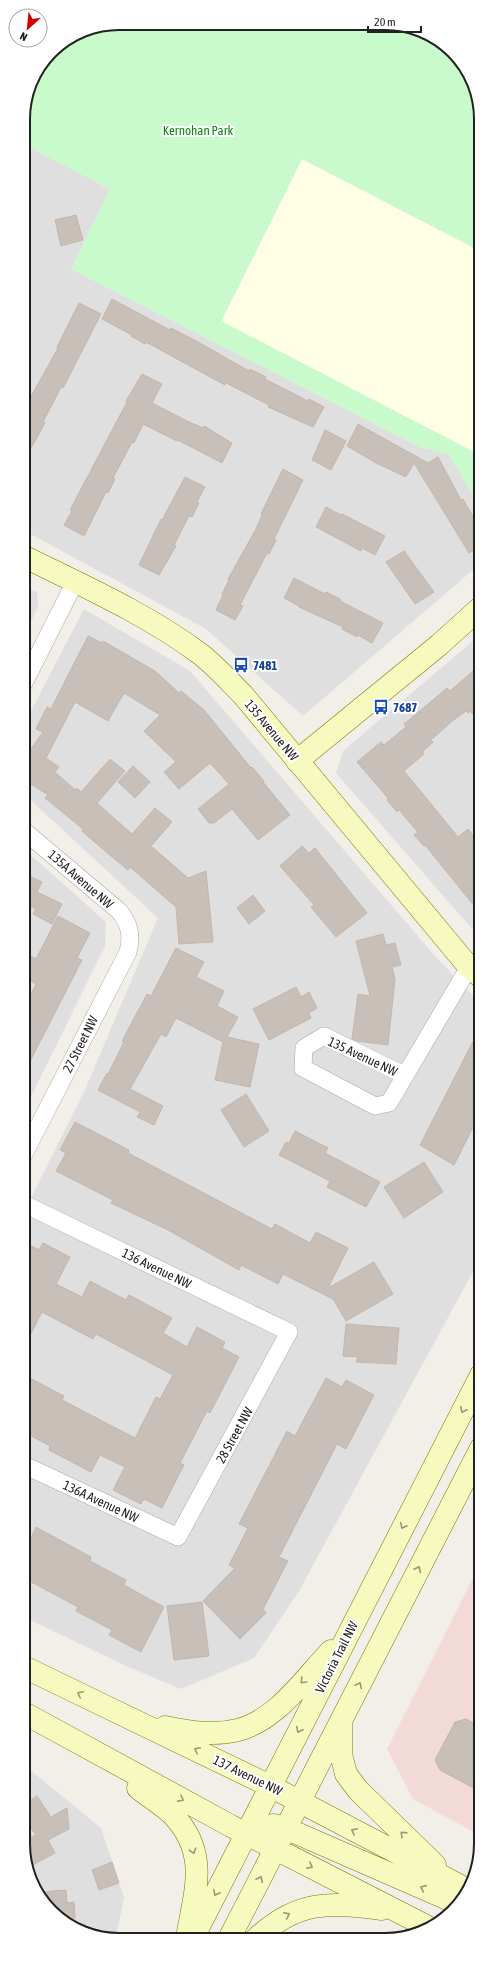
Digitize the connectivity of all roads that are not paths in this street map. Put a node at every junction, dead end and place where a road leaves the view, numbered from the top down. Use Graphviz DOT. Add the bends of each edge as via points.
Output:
graph roads {
  1 [pos="30,560"];
  2 [pos="75,582"];
  3 [pos="474,613"];
  4 [pos="30,671"];
  5 [pos="297,761"];
  6 [pos="30,835"];
  7 [pos="130,933"];
  8 [pos="474,970"];
  9 [pos="474,972"];
  10 [pos="404,1075"];
  11 [pos="30,1142"];
  12 [pos="30,1207"];
  13 [pos="289,1332"];
  14 [pos="474,1389"];
  15 [pos="474,1462"];
  16 [pos="30,1468"];
  17 [pos="178,1537"];
  18 [pos="348,1632"];
  19 [pos="30,1670"];
  20 [pos="30,1716"];
  21 [pos="341,1720"];
  22 [pos="139,1722"];
  23 [pos="86,1749"];
  24 [pos="270,1786"];
  25 [pos="299,1801"];
  26 [pos="285,1828"];
  27 [pos="246,1834"];
  28 [pos="275,1849"];
  29 [pos="460,1885"];
  30 [pos="453,1901"];
  31 [pos="397,1911"];
  32 [pos="423,1924"];
  33 [pos="188,1933"];
  34 [pos="196,1933"];
  35 [pos="232,1933"];
  36 [pos="262,1933"];
  1 -- 2 [label="main road, 135 Avenue NW"];
  2 -- 4 [label="street"];
  2 -- 5 [label="main road, 135 Avenue NW" via="137,613 200,654 243,695"];
  3 -- 5 [label="main road"];
  5 -- 8 [label="main road, 135 Avenue NW"];
  6 -- 7 [label="street, 135A Avenue NW" via="119,911 127,921"];
  7 -- 11 [label="street, 27 Street NW" via="128,952"];
  9 -- 10 [label="street, 135 Avenue NW"];
  10 -- 10 [label="street, 135 Avenue NW" via="389,1103 375,1106 303,1068 304,1048 324,1036"];
  12 -- 13 [label="street, 136 Avenue NW"];
  13 -- 17 [label="street, 28 Street NW"];
  14 -- 18 [label="main road, Victoria Trail NW, one-way"];
  21 -- 15 [label="main road, one-way"];
  16 -- 17 [label="street, 136A Avenue NW"];
  18 -- 22 [label="main road, one-way" via="287,1698 254,1724 238,1730 202,1733"];
  18 -- 24 [label="main road, Victoria Trail NW, one-way"];
  22 -- 19 [label="main road, 137 Avenue NW, one-way"];
  20 -- 23 [label="main road"];
  21 -- 25 [label="main road"];
  29 -- 21 [label="main road, one-way" via="358,1790 346,1774 341,1754"];
  24 -- 22 [label="main road, 137 Avenue NW, one-way"];
  23 -- 27 [label="main road, one-way"];
  23 -- 33 [label="main road, one-way" via="172,1815 188,1836 198,1865 198,1880"];
  24 -- 25 [label="main road, 137 Avenue NW"];
  24 -- 27 [label="main road, Victoria Trail NW"];
  25 -- 26 [label="main road"];
  29 -- 25 [label="main road, 137 Avenue NW, one-way"];
  26 -- 27 [label="main road" via="272,1825"];
  26 -- 28 [label="main road"];
  30 -- 26 [label="main road, one-way"];
  27 -- 28 [label="main road"];
  27 -- 34 [label="main road, Victoria Trail NW, one-way"];
  28 -- 31 [label="main road, one-way"];
  35 -- 28 [label="main road, one-way"];
  31 -- 32 [label="main road"];
  36 -- 31 [label="main road, one-way" via="285,1915 306,1907 340,1904"];
}
